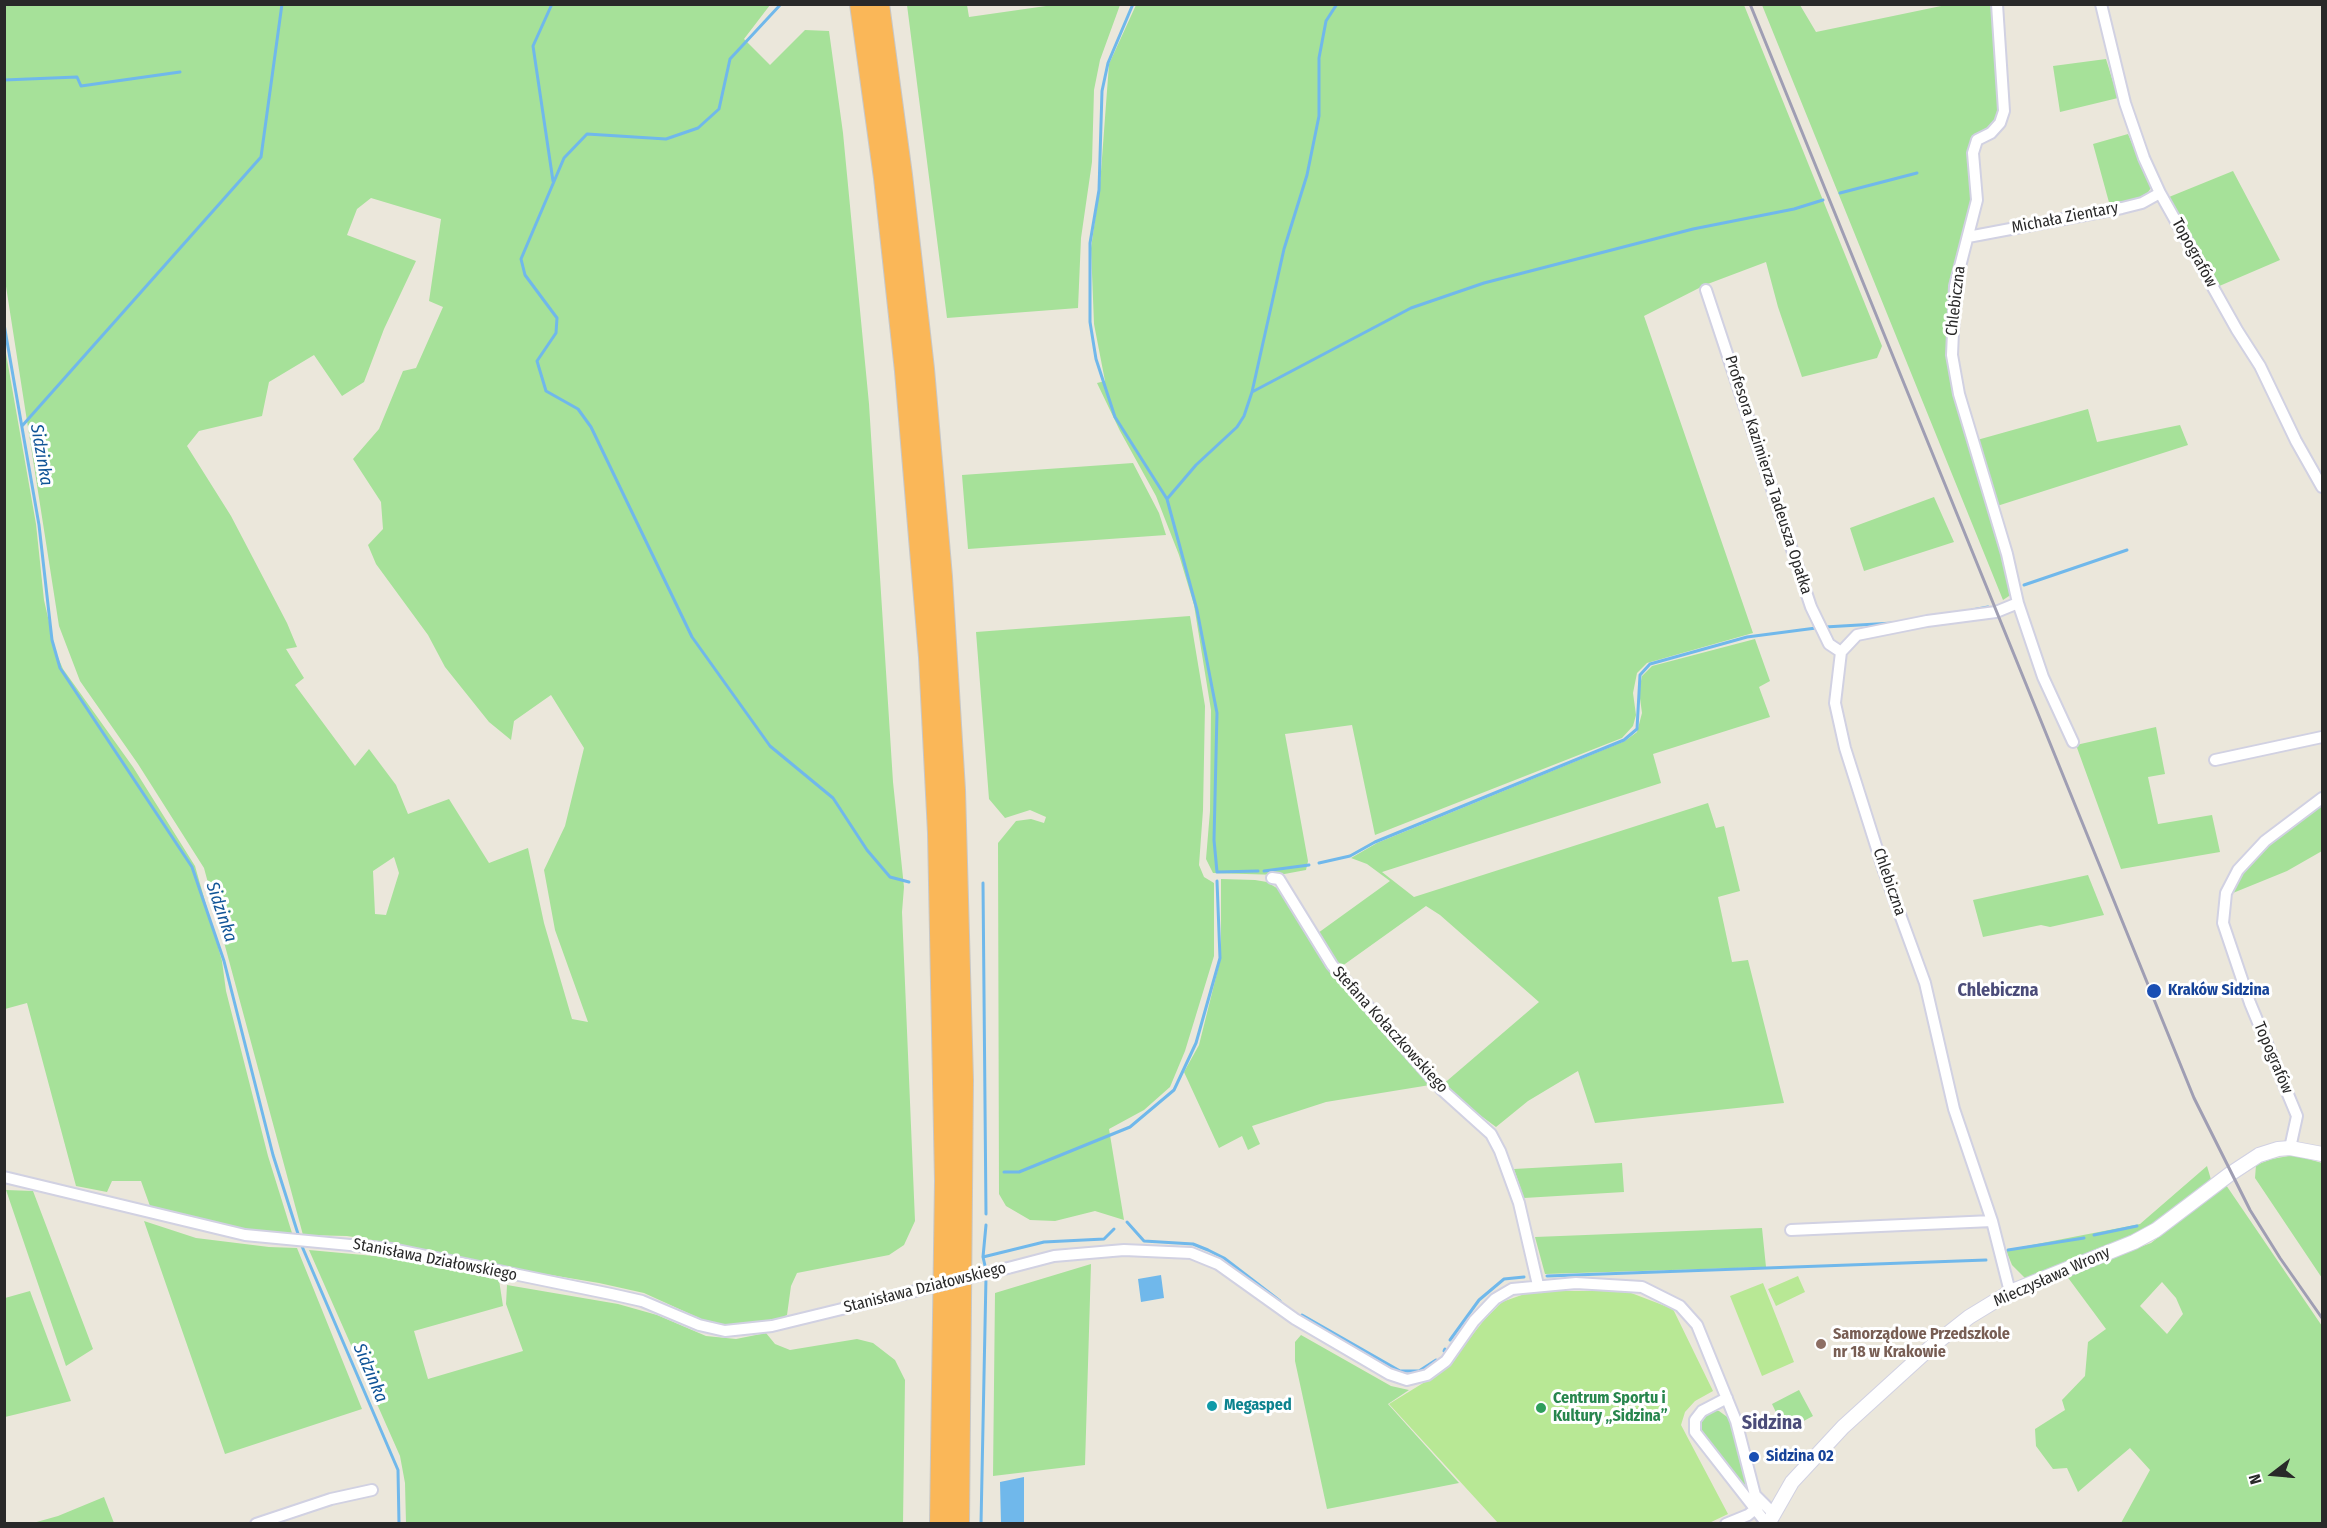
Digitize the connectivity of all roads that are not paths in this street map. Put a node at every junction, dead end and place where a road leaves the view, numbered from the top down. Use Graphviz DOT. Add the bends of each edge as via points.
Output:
graph roads {
  1 [pos="860,4"];
  2 [pos="879,4"];
  3 [pos="1997,4"];
  4 [pos="2101,4"];
  5 [pos="2160,193"];
  6 [pos="1968,237"];
  7 [pos="1706,290"];
  8 [pos="2322,487"];
  9 [pos="2018,603"];
  10 [pos="1841,652"];
  11 [pos="2322,737"];
  12 [pos="2073,742"];
  13 [pos="2215,760"];
  14 [pos="2322,798"];
  15 [pos="1272,878"];
  16 [pos="2290,1148"];
  17 [pos="2322,1154"];
  18 [pos="4,1177"];
  19 [pos="1992,1221"];
  20 [pos="1791,1230"];
  21 [pos="1538,1285"];
  22 [pos="2010,1292"];
  23 [pos="1727,1398"];
  24 [pos="372,1490"];
  25 [pos="1758,1507"];
  26 [pos="1769,1520"];
  27 [pos="256,1524"];
  28 [pos="940,1524"];
  29 [pos="959,1524"];
  30 [pos="1726,1524"];
  1 -- 28 [label="highway" via="905,371 932,716 945,1080"];
  2 -- 29 [label="highway" via="924,369 955,790 963,1080"];
  3 -- 6 [label="street, Chlebiczna" via="2004,111 2000,123 1977,140 1973,153 1977,200"];
  4 -- 5 [label="street, Topografów" via="2126,103"];
  5 -- 6 [label="street, Michała Zientary" via="2122,208"];
  5 -- 8 [label="street, Topografów" via="2260,366"];
  6 -- 9 [label="street, Chlebiczna" via="1955,286 1952,355 1959,394"];
  7 -- 10 [label="street, Profesora Kazimierza Tadeusza Opałka" via="1811,607 1828,644"];
  9 -- 10 [label="street" via="1996,612 1868,631 1857,635"];
  9 -- 12 [label="street, Chlebiczna" via="2043,677"];
  10 -- 19 [label="street, Chlebiczna" via="1837,719 1880,858 1925,983 1954,1109"];
  11 -- 13 [label="street"];
  14 -- 16 [label="street, Topografów" via="2265,840 2238,870 2226,893 2223,923 2250,1004 2297,1116"];
  15 -- 21 [label="street, Stefana Kołaczkowskiego" via="1279,879 1332,965 1441,1089 1491,1134 1519,1203"];
  16 -- 17 [label="street"];
  16 -- 22 [label="street, Mieczysława Wrony" via="2266,1152 2251,1160 2134,1242"];
  18 -- 21 [label="street, Stanisława Działowskiego, bridge" via="214,1229 392,1249 611,1294 725,1331 772,1326 1054,1256 1124,1250 1191,1253 1218,1264 1295,1319 1389,1374 1407,1380 1427,1375 1446,1361 1495,1299 1512,1289"];
  19 -- 20 [label="street"];
  19 -- 22 [label="street, Chlebiczna"];
  21 -- 23 [label="street, Stanisława Działowskiego" via="1617,1284 1642,1287 1668,1298 1697,1325"];
  22 -- 26 [label="street, Mieczysława Wrony" via="1956,1326 1871,1401 1800,1472"];
  23 -- 25 [label="street, Stanisława Działowskiego"];
  23 -- 25 [label="street" via="1701,1411 1695,1420 1695,1432"];
  24 -- 27 [label="street"];
  25 -- 26 [label="street"];
  25 -- 30 [label="street"];
}
